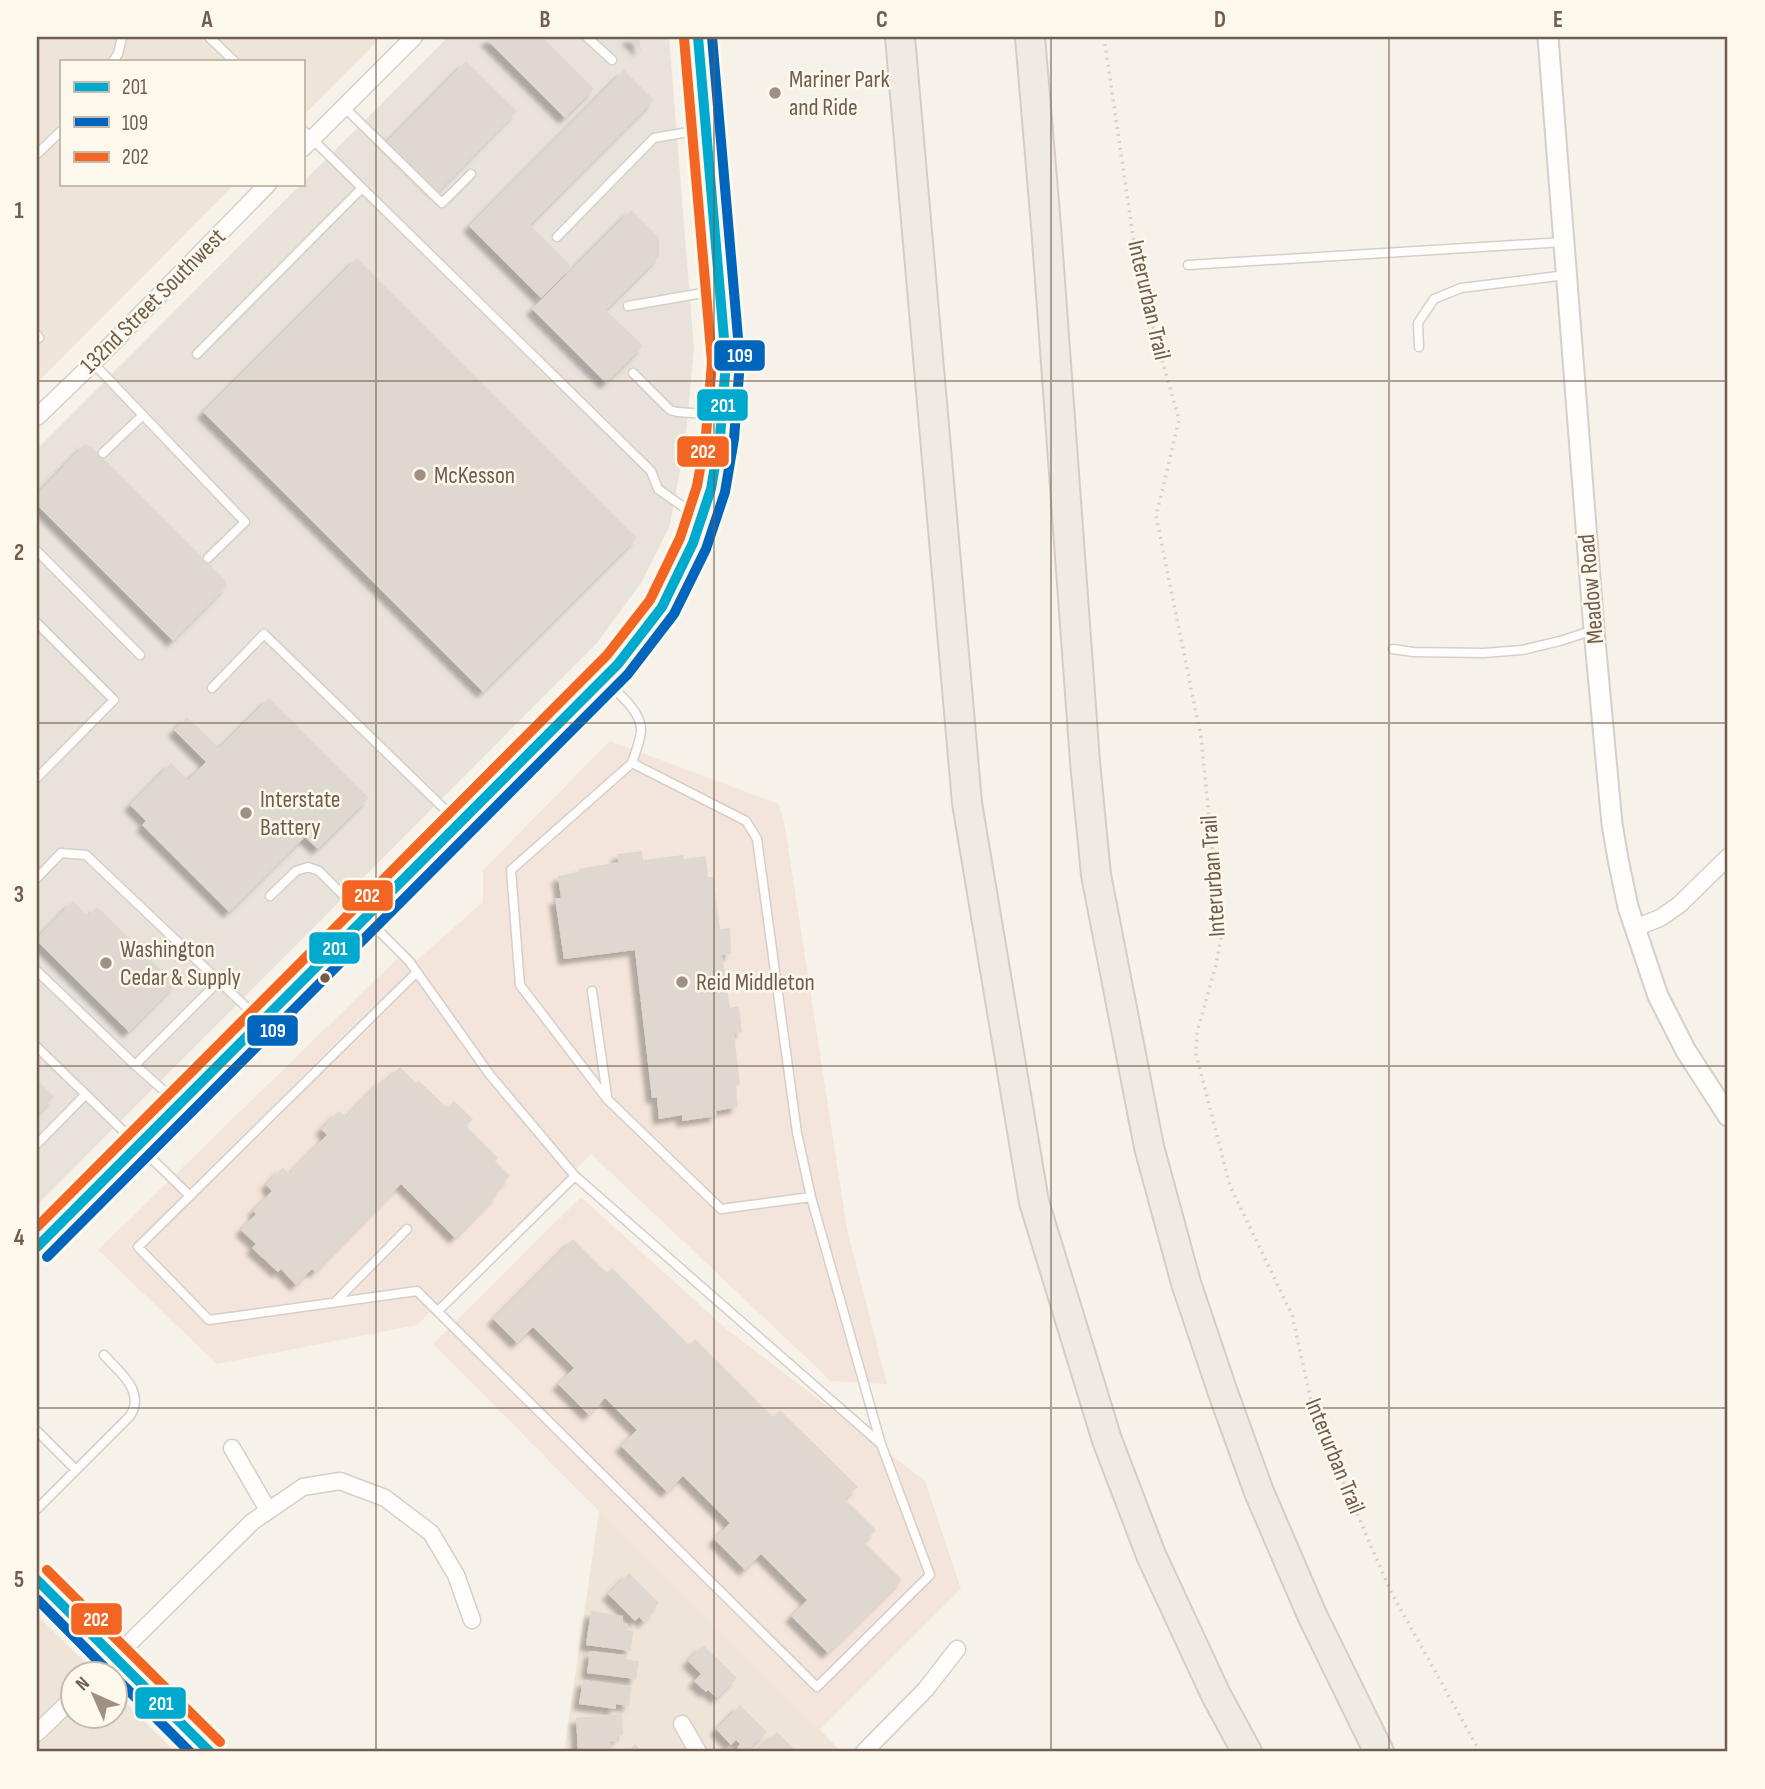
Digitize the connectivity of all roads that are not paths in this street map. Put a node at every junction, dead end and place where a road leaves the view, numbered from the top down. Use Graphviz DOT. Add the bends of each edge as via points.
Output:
graph roads {
  1 [pos="122,37"];
  2 [pos="209,37"];
  3 [pos="414,37"];
  4 [pos="587,37"];
  5 [pos="698,37"];
  6 [pos="1030,37"];
  7 [pos="1548,37"];
  8 [pos="900,42"];
  9 [pos="114,60"];
  10 [pos="233,60"];
  11 [pos="612,60"];
  12 [pos="344,107"];
  13 [pos="706,130"];
  14 [pos="60,132"];
  15 [pos="306,139"];
  16 [pos="37,154"];
  17 [pos="471,174"];
  18 [pos="266,186"];
  19 [pos="362,188"];
  20 [pos="557,237"];
  21 [pos="1564,242"];
  22 [pos="1188,265"];
  23 [pos="1566,275"];
  24 [pos="720,290"];
  25 [pos="628,306"];
  26 [pos="1419,347"];
  27 [pos="197,354"];
  28 [pos="93,363"];
  29 [pos="633,373"];
  30 [pos="143,415"];
  31 [pos="721,415"];
  32 [pos="37,417"];
  33 [pos="103,453"];
  34 [pos="701,519"];
  35 [pos="37,551"];
  36 [pos="208,558"];
  37 [pos="37,623"];
  38 [pos="1594,630"];
  39 [pos="1393,649"];
  40 [pos="140,655"];
  41 [pos="603,679"];
  42 [pos="212,688"];
  43 [pos="632,763"];
  44 [pos="37,778"];
  45 [pos="458,823"];
  46 [pos="1728,857"];
  47 [pos="37,878"];
  48 [pos="270,896"];
  49 [pos="365,917"];
  50 [pos="1634,928"];
  51 [pos="37,971"];
  52 [pos="417,972"];
  53 [pos="219,981"];
  54 [pos="592,991"];
  55 [pos="261,1021"];
  56 [pos="37,1047"];
  57 [pos="135,1065"];
  58 [pos="85,1095"];
  59 [pos="607,1099"];
  60 [pos="178,1104"];
  61 [pos="1728,1116"];
  62 [pos="37,1144"];
  63 [pos="138,1145"];
  64 [pos="575,1176"];
  65 [pos="190,1196"];
  66 [pos="811,1197"];
  67 [pos="407,1229"];
  68 [pos="40,1237"];
  69 [pos="334,1303"];
  70 [pos="438,1311"];
  71 [pos="104,1355"];
  72 [pos="37,1432"];
  73 [pos="881,1444"];
  74 [pos="232,1448"];
  75 [pos="76,1471"];
  76 [pos="37,1509"];
  77 [pos="268,1510"];
  78 [pos="37,1580"];
  79 [pos="472,1620"];
  80 [pos="957,1649"];
  81 [pos="115,1658"];
  82 [pos="60,1711"];
  83 [pos="682,1724"];
  84 [pos="37,1733"];
  85 [pos="210,1752"];
  86 [pos="698,1752"];
  87 [pos="863,1752"];
  88 [pos="1247,1752"];
  89 [pos="1378,1752"];
  1 -- 9 [label="lane"];
  2 -- 10 [label="lane"];
  3 -- 12 [label="street"];
  4 -- 11 [label="lane"];
  5 -- 13 [label="street"];
  6 -- 89 [label="highway" via="1096,875 1149,1147 1186,1283 1259,1492"];
  7 -- 21 [label="street, Meadow Road"];
  8 -- 88 [label="highway" via="967,803 1034,1202 1107,1440 1152,1555"];
  12 -- 15 [label="street"];
  12 -- 17 [label="lane" via="442,203"];
  13 -- 20 [label="lane" via="654,138"];
  13 -- 24 [label="street"];
  14 -- 16 [label="lane"];
  15 -- 19 [label="lane"];
  18 -- 28 [label="street, 132nd Street Southwest"];
  19 -- 27 [label="lane"];
  19 -- 34 [label="lane" via="651,471 658,489"];
  21 -- 22 [label="lane"];
  21 -- 23 [label="street, Meadow Road"];
  23 -- 26 [label="lane" via="1461,288 1434,299 1418,323"];
  23 -- 38 [label="street, Meadow Road"];
  24 -- 25 [label="lane"];
  24 -- 31 [label="street" via="726,362"];
  28 -- 30 [label="lane"];
  28 -- 32 [label="street, 132nd Street Southwest"];
  29 -- 31 [label="lane" via="670,410"];
  30 -- 33 [label="lane"];
  30 -- 36 [label="lane" via="245,522"];
  31 -- 34 [label="street"];
  34 -- 41 [label="street" via="662,607"];
  35 -- 40 [label="lane"];
  37 -- 44 [label="lane" via="114,700"];
  38 -- 39 [label="lane" via="1522,650"];
  38 -- 50 [label="street, Meadow Road" via="1612,824"];
  41 -- 43 [label="lane" via="631,706 641,727"];
  41 -- 45 [label="street"];
  42 -- 45 [label="lane" via="264,634"];
  43 -- 59 [label="lane" via="511,870 520,985"];
  43 -- 66 [label="lane" via="746,821 757,839 797,1133"];
  45 -- 49 [label="street"];
  46 -- 50 [label="street" via="1679,905"];
  47 -- 53 [label="lane" via="61,853 86,855"];
  48 -- 49 [label="lane" via="296,871 308,867 319,871"];
  49 -- 52 [label="lane"];
  49 -- 55 [label="street"];
  50 -- 61 [label="street, Meadow Road" via="1658,996 1686,1051"];
  51 -- 57 [label="lane"];
  52 -- 64 [label="lane" via="491,1075"];
  52 -- 65 [label="lane"];
  53 -- 55 [label="lane"];
  53 -- 57 [label="lane"];
  54 -- 59 [label="lane"];
  55 -- 60 [label="street"];
  56 -- 58 [label="lane"];
  57 -- 60 [label="lane"];
  58 -- 62 [label="lane"];
  58 -- 63 [label="lane"];
  59 -- 66 [label="lane" via="721,1209"];
  60 -- 63 [label="street"];
  63 -- 65 [label="lane"];
  63 -- 68 [label="street"];
  64 -- 70 [label="lane"];
  64 -- 73 [label="lane"];
  65 -- 69 [label="lane" via="138,1247 209,1321"];
  66 -- 73 [label="lane"];
  67 -- 69 [label="lane"];
  69 -- 70 [label="lane" via="417,1291"];
  70 -- 73 [label="lane" via="817,1687 930,1575"];
  71 -- 75 [label="lane" via="133,1389 134,1410"];
  72 -- 75 [label="lane"];
  74 -- 77 [label="street"];
  75 -- 76 [label="lane"];
  77 -- 79 [label="street" via="303,1487 340,1481 385,1498 431,1533 456,1575"];
  77 -- 81 [label="street"];
  78 -- 81 [label="street"];
  80 -- 87 [label="street" via="926,1689"];
  81 -- 85 [label="street"];
  82 -- 84 [label="street"];
  83 -- 86 [label="street"];
}
